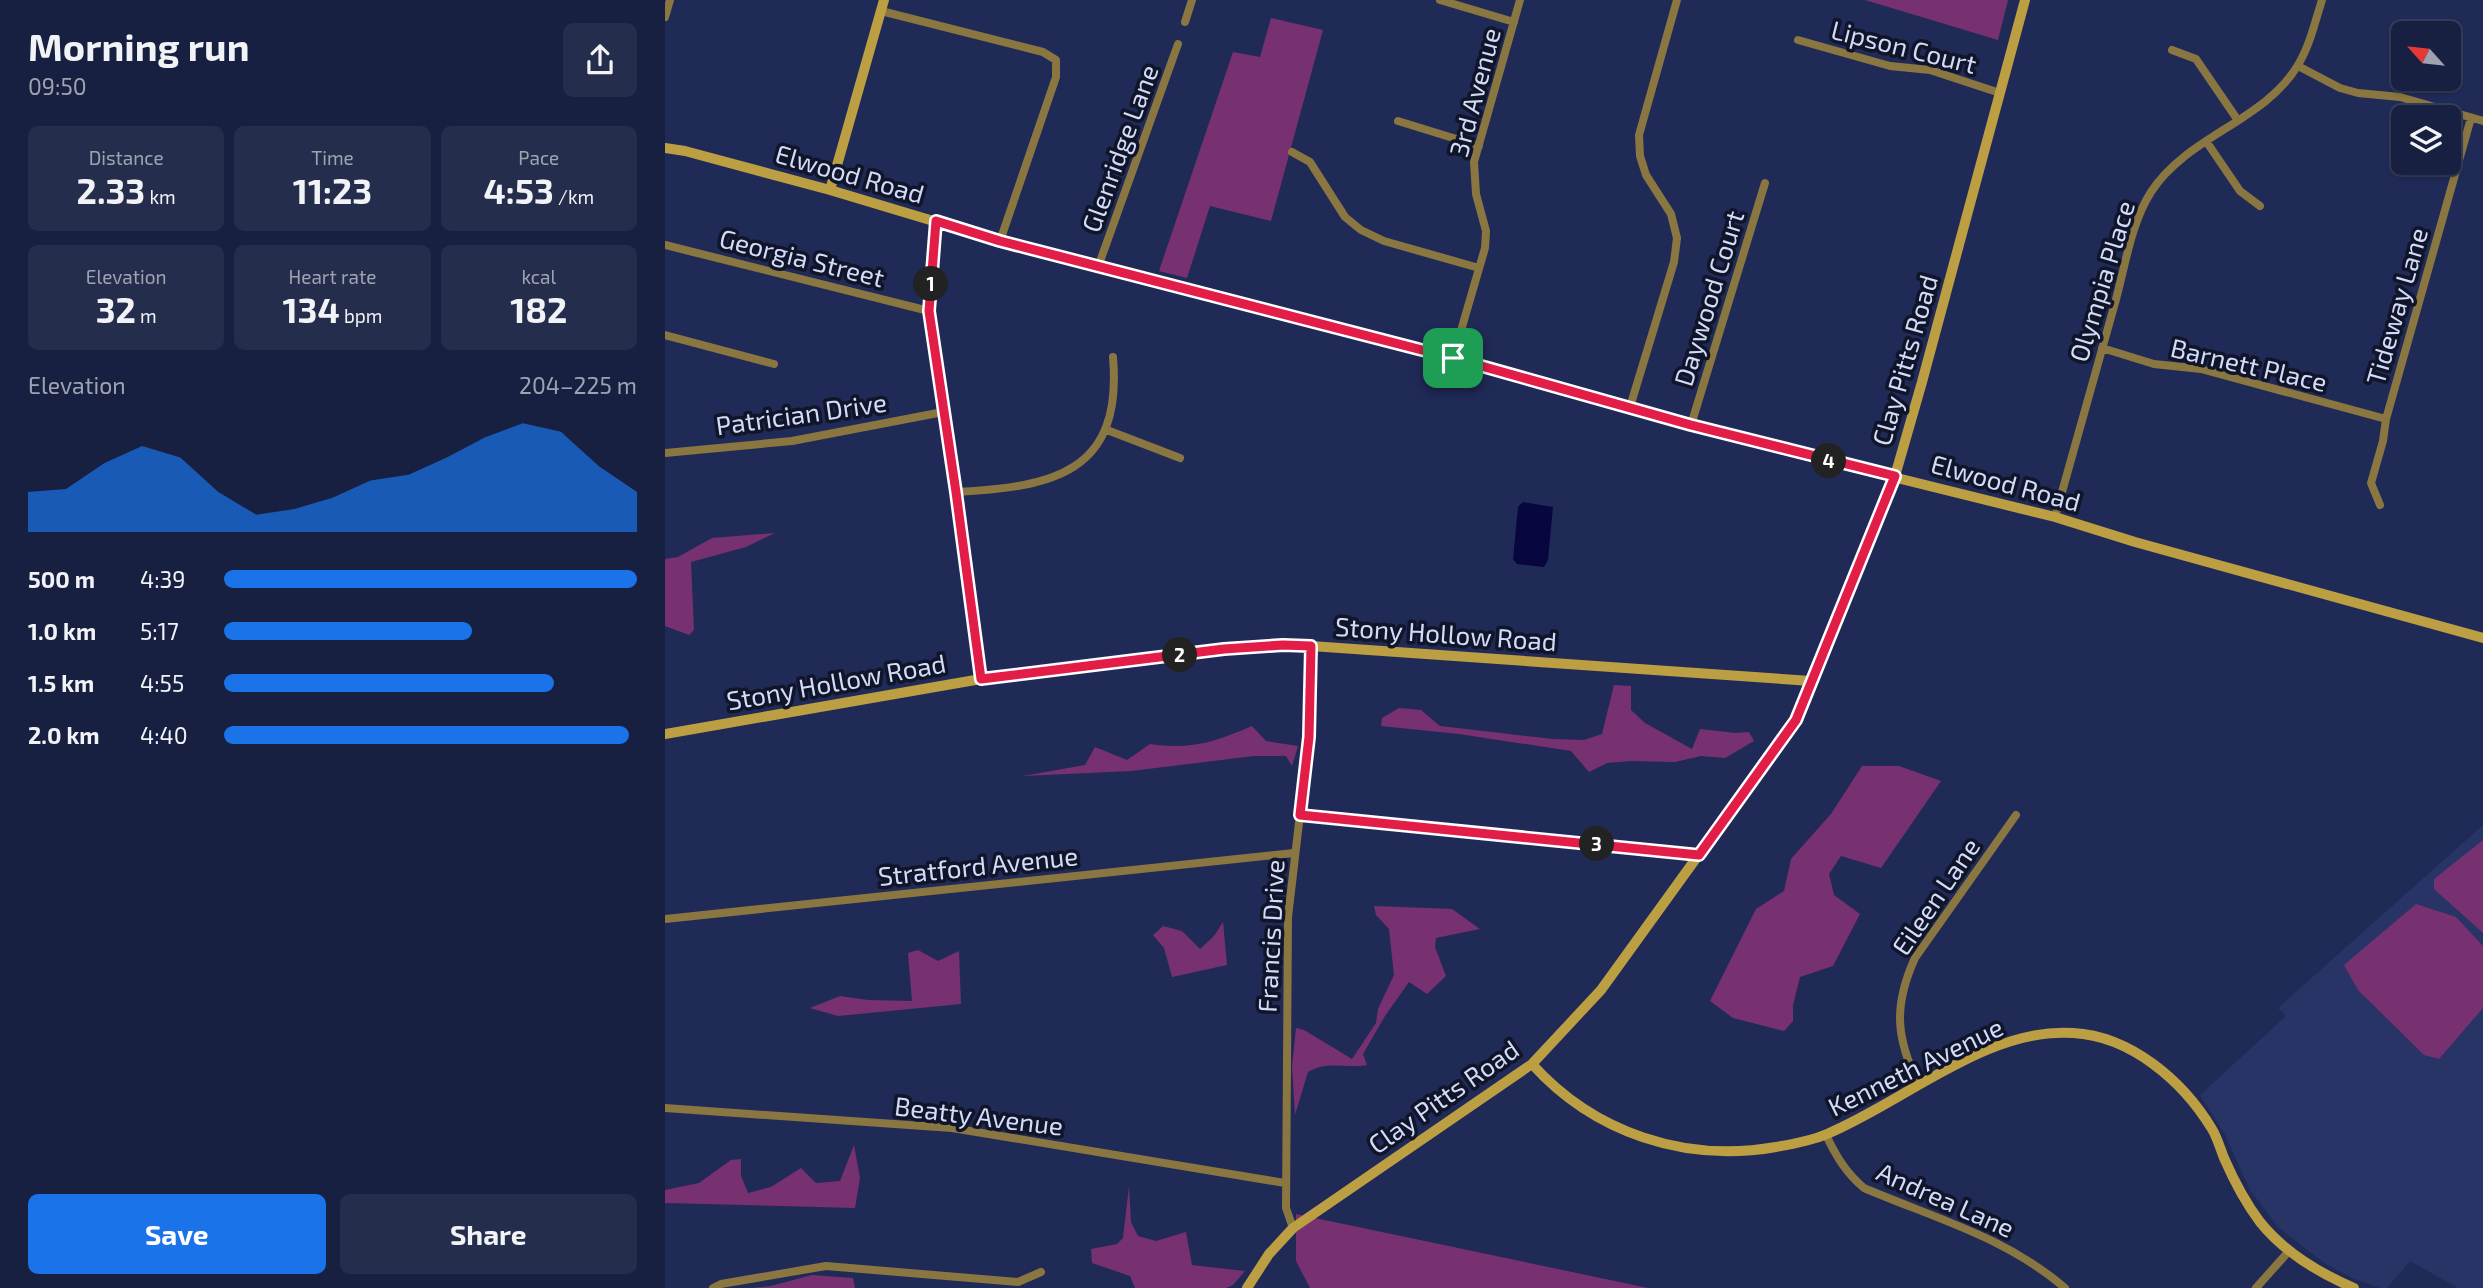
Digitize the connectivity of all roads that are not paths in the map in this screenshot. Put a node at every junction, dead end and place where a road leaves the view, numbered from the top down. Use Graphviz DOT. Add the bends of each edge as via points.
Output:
graph roads {
  1 [pos="670,0"];
  2 [pos="1192,0"];
  3 [pos="1440,0"];
  4 [pos="1520,0"];
  5 [pos="1677,0"];
  6 [pos="2025,0"];
  7 [pos="2322,0"];
  8 [pos="883,6"];
  9 [pos="665,17"];
  10 [pos="1185,22"];
  11 [pos="1514,22"];
  12 [pos="1798,40"];
  13 [pos="1178,44"];
  14 [pos="2172,50"];
  15 [pos="2298,66"];
  16 [pos="2000,93"];
  17 [pos="2471,118"];
  18 [pos="2237,119"];
  19 [pos="1398,121"];
  20 [pos="2483,121"];
  21 [pos="2206,141"];
  22 [pos="1479,146"];
  23 [pos="665,148"];
  24 [pos="1292,152"];
  25 [pos="1765,183"];
  26 [pos="830,191"];
  27 [pos="2260,206"];
  28 [pos="936,221"];
  29 [pos="1000,241"];
  30 [pos="665,245"];
  31 [pos="1098,267"];
  32 [pos="1479,268"];
  33 [pos="929,311"];
  34 [pos="665,335"];
  35 [pos="2102,348"];
  36 [pos="1113,358"];
  37 [pos="1453,358"];
  38 [pos="774,364"];
  39 [pos="1630,407"];
  40 [pos="943,412"];
  41 [pos="2386,419"];
  42 [pos="1691,425"];
  43 [pos="1107,430"];
  44 [pos="665,453"];
  45 [pos="1180,458"];
  46 [pos="1895,476"];
  47 [pos="956,492"];
  48 [pos="2380,505"];
  49 [pos="2055,517"];
  50 [pos="2483,638"];
  51 [pos="1311,646"];
  52 [pos="981,679"];
  53 [pos="1811,681"];
  54 [pos="665,734"];
  55 [pos="1300,815"];
  56 [pos="2015,815"];
  57 [pos="1294,853"];
  58 [pos="1699,855"];
  59 [pos="665,919"];
  60 [pos="1532,1064"];
  61 [pos="1919,1085"];
  62 [pos="665,1108"];
  63 [pos="1826,1135"];
  64 [pos="1285,1183"];
  65 [pos="1293,1228"];
  66 [pos="2289,1251"];
  67 [pos="1041,1272"];
  68 [pos="713,1288"];
  69 [pos="1247,1288"];
  70 [pos="2065,1288"];
  71 [pos="2256,1288"];
  72 [pos="2354,1288"];
  1 -- 9 [label="street"];
  2 -- 10 [label="street"];
  3 -- 11 [label="street"];
  4 -- 11 [label="street, 3rd Avenue"];
  5 -- 39 [label="street" via="1639,135 1646,175 1671,214 1677,238 1674,262"];
  6 -- 16 [label="street, Clay Pitts Road"];
  7 -- 15 [label="street, Olympia Place"];
  8 -- 26 [label="street"];
  8 -- 29 [label="street" via="1043,52 1056,60 1056,77"];
  11 -- 22 [label="street, 3rd Avenue"];
  12 -- 16 [label="street, Lipson Court" via="1890,66 1930,71"];
  13 -- 31 [label="street, Glenridge Lane"];
  14 -- 18 [label="street" via="2196,60"];
  15 -- 17 [label="street" via="2340,88 2400,97"];
  15 -- 18 [label="street, Olympia Place" via="2274,93"];
  16 -- 46 [label="street, Clay Pitts Road"];
  17 -- 20 [label="street"];
  17 -- 41 [label="street, Tideway Lane"];
  18 -- 21 [label="street, Olympia Place"];
  19 -- 22 [label="street"];
  21 -- 27 [label="street" via="2240,191"];
  21 -- 35 [label="street, Olympia Place" via="2172,165 2149,194"];
  22 -- 32 [label="street, 3rd Avenue" via="1473,177 1486,230"];
  23 -- 26 [label="street, Elwood Road"];
  24 -- 32 [label="street" via="1310,162 1345,217 1361,230"];
  25 -- 42 [label="street, Daywood Court"];
  26 -- 28 [label="street, Elwood Road"];
  28 -- 29 [label="street, Elwood Road"];
  28 -- 33 [label="street"];
  29 -- 31 [label="street, Elwood Road"];
  30 -- 33 [label="street, Georgia Street"];
  31 -- 37 [label="street, Elwood Road"];
  32 -- 37 [label="street, 3rd Avenue"];
  33 -- 40 [label="street"];
  34 -- 38 [label="street"];
  35 -- 41 [label="street, Barnett Place" via="2154,364 2201,369"];
  35 -- 49 [label="street, Olympia Place"];
  36 -- 43 [label="street" via="1115,382"];
  37 -- 39 [label="street, Elwood Road"];
  39 -- 42 [label="street, Elwood Road"];
  40 -- 44 [label="street, Patrician Drive" via="792,441"];
  40 -- 47 [label="street"];
  41 -- 48 [label="street, Tideway Lane" via="2371,483"];
  42 -- 46 [label="street, Elwood Road"];
  43 -- 45 [label="street"];
  43 -- 47 [label="street" via="1080,463 1047,481"];
  46 -- 49 [label="street, Elwood Road"];
  46 -- 53 [label="street, Clay Pitts Road"];
  47 -- 52 [label="street"];
  49 -- 50 [label="street, Elwood Road"];
  51 -- 52 [label="street, Stony Hollow Road" via="1235,648"];
  51 -- 53 [label="street, Stony Hollow Road"];
  51 -- 55 [label="street, Francis Drive" via="1309,737"];
  52 -- 54 [label="street, Stony Hollow Road"];
  53 -- 58 [label="street, Clay Pitts Road" via="1796,720"];
  55 -- 57 [label="street, Francis Drive"];
  55 -- 58 [label="street"];
  56 -- 61 [label="street, Eileen Lane" via="1906,977 1899,1021 1908,1063"];
  57 -- 59 [label="street, Stratford Avenue"];
  57 -- 64 [label="street, Francis Drive" via="1287,917"];
  58 -- 60 [label="street, Clay Pitts Road" via="1601,990"];
  60 -- 63 [label="street, Kenneth Avenue" via="1550,1084 1592,1115 1673,1147 1749,1152"];
  60 -- 65 [label="street, Clay Pitts Road"];
  61 -- 63 [label="street, Kenneth Avenue"];
  61 -- 66 [label="street, Kenneth Avenue" via="1994,1048 2036,1035 2076,1033 2120,1045 2184,1091 2213,1130 2246,1203"];
  62 -- 64 [label="street, Beatty Avenue" via="952,1129"];
  63 -- 70 [label="street, Andrea Lane" via="1851,1178 1864,1188 1994,1240"];
  64 -- 65 [label="street, Francis Drive"];
  65 -- 69 [label="street, Clay Pitts Road"];
  66 -- 71 [label="street"];
  66 -- 72 [label="street, Kenneth Avenue"];
  67 -- 68 [label="street" via="1018,1282 826,1266"];
}
